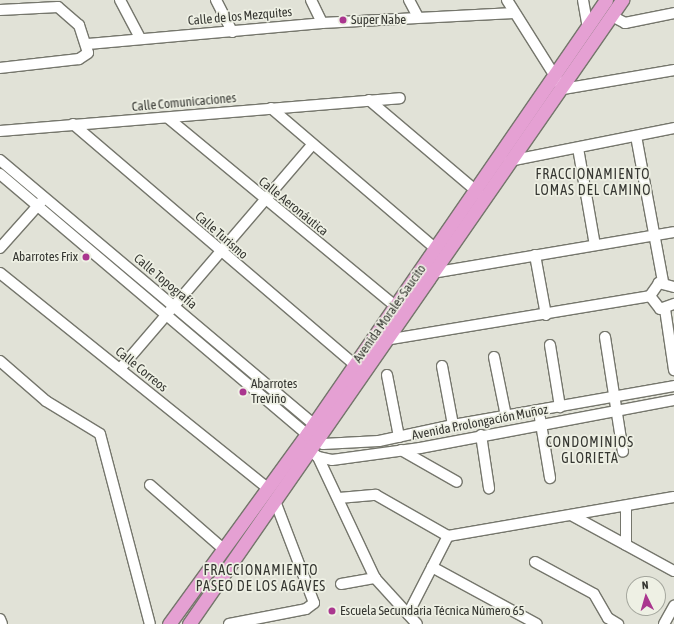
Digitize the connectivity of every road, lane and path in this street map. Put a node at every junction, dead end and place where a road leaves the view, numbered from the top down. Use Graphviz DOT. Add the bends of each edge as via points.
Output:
graph roads {
  1 [pos="120,0"];
  2 [pos="216,0"];
  3 [pos="311,0"];
  4 [pos="409,0"];
  5 [pos="507,0"];
  6 [pos="584,0"];
  7 [pos="606,0"];
  8 [pos="622,0"];
  9 [pos="43,3"];
  10 [pos="0,10"];
  11 [pos="514,13"];
  12 [pos="674,13"];
  13 [pos="612,16"];
  14 [pos="418,17"];
  15 [pos="322,23"];
  16 [pos="588,28"];
  17 [pos="232,32"];
  18 [pos="140,38"];
  19 [pos="88,44"];
  20 [pos="0,68"];
  21 [pos="674,70"];
  22 [pos="552,78"];
  23 [pos="563,89"];
  24 [pos="400,98"];
  25 [pos="369,100"];
  26 [pos="271,108"];
  27 [pos="168,118"];
  28 [pos="73,124"];
  29 [pos="674,128"];
  30 [pos="0,131"];
  31 [pos="636,136"];
  32 [pos="313,144"];
  33 [pos="578,148"];
  34 [pos="0,160"];
  35 [pos="509,161"];
  36 [pos="0,174"];
  37 [pos="480,194"];
  38 [pos="44,197"];
  39 [pos="263,200"];
  40 [pos="36,207"];
  41 [pos="674,232"];
  42 [pos="655,235"];
  43 [pos="595,245"];
  44 [pos="0,248"];
  45 [pos="436,249"];
  46 [pos="220,252"];
  47 [pos="535,255"];
  48 [pos="0,273"];
  49 [pos="432,273"];
  50 [pos="663,282"];
  51 [pos="674,287"];
  52 [pos="650,296"];
  53 [pos="174,306"];
  54 [pos="670,307"];
  55 [pos="400,310"];
  56 [pos="546,315"];
  57 [pos="165,316"];
  58 [pos="605,337"];
  59 [pos="385,340"];
  60 [pos="550,345"];
  61 [pos="494,356"];
  62 [pos="0,361"];
  63 [pos="355,365"];
  64 [pos="442,366"];
  65 [pos="120,369"];
  66 [pos="674,370"];
  67 [pos="386,375"];
  68 [pos="674,386"];
  69 [pos="615,398"];
  70 [pos="674,400"];
  71 [pos="560,407"];
  72 [pos="538,410"];
  73 [pos="616,410"];
  74 [pos="506,416"];
  75 [pos="541,424"];
  76 [pos="453,425"];
  77 [pos="419,432"];
  78 [pos="399,436"];
  79 [pos="481,436"];
  80 [pos="312,440"];
  81 [pos="420,448"];
  82 [pos="401,450"];
  83 [pos="623,452"];
  84 [pos="550,478"];
  85 [pos="457,482"];
  86 [pos="150,485"];
  87 [pos="266,487"];
  88 [pos="489,488"];
  89 [pos="674,497"];
  90 [pos="339,498"];
  91 [pos="274,500"];
  92 [pos="626,507"];
  93 [pos="573,516"];
  94 [pos="448,536"];
  95 [pos="626,545"];
  96 [pos="221,547"];
  97 [pos="535,562"];
  98 [pos="432,567"];
  99 [pos="674,572"];
  100 [pos="375,578"];
  101 [pos="342,584"];
  102 [pos="674,606"];
  103 [pos="408,614"];
  104 [pos="0,619"];
  105 [pos="2,624"];
  106 [pos="150,624"];
  107 [pos="169,624"];
  108 [pos="189,624"];
  109 [pos="229,624"];
  110 [pos="417,624"];
  111 [pos="537,624"];
  112 [pos="618,624"];
  113 [pos="664,624"];
  1 -- 18 [label="street"];
  2 -- 17 [label="street"];
  3 -- 15 [label="street"];
  4 -- 14 [label="street"];
  5 -- 11 [label="street"];
  6 -- 16 [label="street"];
  7 -- 16 [label="main road, Avenida Morales Saucito"];
  8 -- 13 [label="main road, Avenida Morales Saucito"];
  9 -- 10 [label="street"];
  9 -- 19 [label="street" via="68,14 79,25"];
  11 -- 14 [label="street, Calle de los Mezquites"];
  11 -- 22 [label="street"];
  12 -- 13 [label="street" via="625,23"];
  13 -- 23 [label="main road, Avenida Morales Saucito"];
  14 -- 15 [label="street, Calle de los Mezquites"];
  15 -- 17 [label="street, Calle de los Mezquites"];
  16 -- 22 [label="main road, Avenida Morales Saucito"];
  17 -- 18 [label="street, Calle de los Mezquites"];
  18 -- 19 [label="street, Calle de los Mezquites"];
  19 -- 20 [label="street" via="88,53 80,59"];
  21 -- 23 [label="street"];
  22 -- 23 [label="street"];
  22 -- 37 [label="main road, Avenida Morales Saucito"];
  23 -- 35 [label="main road, Avenida Morales Saucito"];
  24 -- 25 [label="street, Calle Comunicaciones"];
  25 -- 26 [label="street, Calle Comunicaciones"];
  25 -- 37 [label="street"];
  26 -- 27 [label="street, Calle Comunicaciones"];
  26 -- 32 [label="street"];
  27 -- 28 [label="street, Calle Comunicaciones"];
  27 -- 39 [label="street, Calle Aeronáutica"];
  28 -- 30 [label="street, Calle Comunicaciones"];
  28 -- 46 [label="street, Calle Turismo"];
  29 -- 31 [label="street"];
  31 -- 33 [label="street"];
  31 -- 42 [label="street"];
  32 -- 39 [label="street"];
  32 -- 45 [label="street"];
  33 -- 35 [label="street"];
  33 -- 43 [label="street"];
  34 -- 38 [label="street, Calle Topografía"];
  35 -- 37 [label="main road, Avenida Morales Saucito"];
  36 -- 40 [label="street, Calle Topografía"];
  37 -- 45 [label="main road, Avenida Morales Saucito"];
  37 -- 49 [label="main road, Avenida Morales Saucito"];
  38 -- 40 [label="street"];
  38 -- 53 [label="street, Calle Topografía"];
  39 -- 46 [label="street"];
  39 -- 55 [label="street, Calle Aeronáutica"];
  40 -- 44 [label="street"];
  40 -- 57 [label="street, Calle Topografía"];
  41 -- 42 [label="street"];
  42 -- 43 [label="street"];
  42 -- 50 [label="street"];
  43 -- 47 [label="street"];
  45 -- 55 [label="main road, Avenida Morales Saucito"];
  46 -- 53 [label="street"];
  46 -- 63 [label="street, Calle Turismo"];
  47 -- 49 [label="street"];
  47 -- 56 [label="street"];
  48 -- 65 [label="street, Calle Correos"];
  49 -- 55 [label="main road, Avenida Morales Saucito"];
  50 -- 51 [label="street"];
  50 -- 52 [label="street" via="652,288"];
  52 -- 54 [label="street" via="656,307"];
  52 -- 56 [label="street"];
  53 -- 57 [label="street"];
  53 -- 80 [label="street, Calle Topografía"];
  54 -- 66 [label="street"];
  55 -- 59 [label="main road, Avenida Morales Saucito"];
  55 -- 63 [label="main road, Avenida Morales Saucito"];
  56 -- 59 [label="street"];
  57 -- 65 [label="street"];
  57 -- 80 [label="street, Calle Topografía"];
  58 -- 69 [label="street"];
  59 -- 80 [label="main road, Avenida Morales Saucito"];
  60 -- 71 [label="street"];
  61 -- 74 [label="street"];
  62 -- 106 [label="street" via="46,401 100,434"];
  63 -- 80 [label="main road, Avenida Morales Saucito"];
  64 -- 76 [label="street"];
  65 -- 87 [label="street, Calle Correos"];
  67 -- 78 [label="street"];
  68 -- 69 [label="street, Avenida Prolongación Muñoz"];
  69 -- 71 [label="street, Avenida Prolongación Muñoz"];
  69 -- 73 [label="street"];
  70 -- 73 [label="street, Avenida Prolongación Muñoz"];
  71 -- 72 [label="street, Avenida Prolongación Muñoz"];
  72 -- 74 [label="street, Avenida Prolongación Muñoz"];
  72 -- 75 [label="street"];
  73 -- 75 [label="street, Avenida Prolongación Muñoz"];
  73 -- 83 [label="street"];
  74 -- 76 [label="street, Avenida Prolongación Muñoz"];
  75 -- 79 [label="street, Avenida Prolongación Muñoz"];
  75 -- 84 [label="street"];
  76 -- 77 [label="street, Avenida Prolongación Muñoz"];
  77 -- 78 [label="street, Avenida Prolongación Muñoz"];
  77 -- 81 [label="street"];
  78 -- 80 [label="street, Avenida Prolongación Muñoz" via="333,446"];
  79 -- 81 [label="street, Avenida Prolongación Muñoz"];
  79 -- 88 [label="street"];
  80 -- 82 [label="street, Avenida Prolongación Muñoz" via="332,460"];
  80 -- 87 [label="main road, Avenida Morales Saucito"];
  80 -- 90 [label="street"];
  80 -- 91 [label="main road, Avenida Morales Saucito"];
  81 -- 82 [label="street, Avenida Prolongación Muñoz"];
  82 -- 85 [label="street"];
  86 -- 96 [label="street"];
  87 -- 96 [label="main road, Avenida Morales Saucito"];
  89 -- 92 [label="street"];
  90 -- 94 [label="street" via="376,495"];
  90 -- 100 [label="street"];
  91 -- 108 [label="main road, Avenida Morales Saucito"];
  91 -- 109 [label="street" via="314,604 306,609"];
  92 -- 93 [label="street"];
  92 -- 95 [label="street"];
  93 -- 94 [label="street"];
  93 -- 95 [label="street"];
  94 -- 98 [label="street"];
  95 -- 99 [label="street"];
  96 -- 107 [label="main road, Avenida Morales Saucito"];
  97 -- 112 [label="street" via="594,594 608,618"];
  98 -- 103 [label="street"];
  98 -- 111 [label="street"];
  100 -- 101 [label="street"];
  100 -- 103 [label="street"];
  102 -- 113 [label="street"];
  103 -- 110 [label="street"];
  104 -- 105 [label="street"];
}
